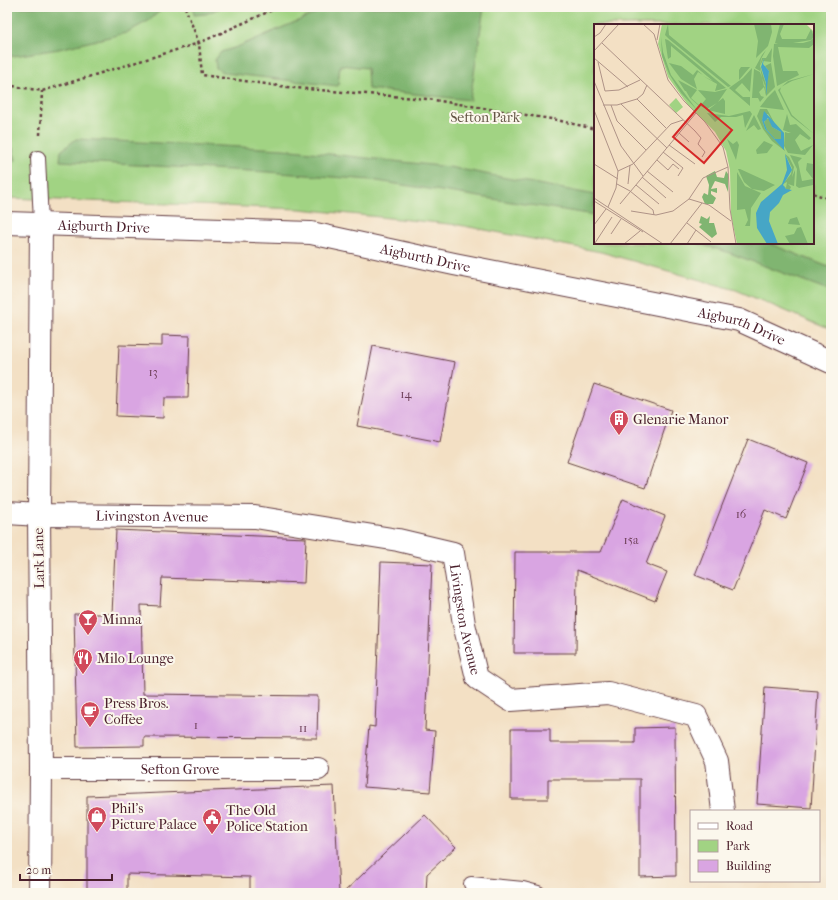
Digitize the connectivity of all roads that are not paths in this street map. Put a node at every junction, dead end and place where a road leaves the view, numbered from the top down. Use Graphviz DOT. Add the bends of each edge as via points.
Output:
graph roads {
  1 [pos="38,158"];
  2 [pos="7,223"];
  3 [pos="41,223"];
  4 [pos="831,362"];
  5 [pos="7,513"];
  6 [pos="38,515"];
  7 [pos="41,769"];
  8 [pos="318,769"];
  9 [pos="723,810"];
  10 [pos="471,884"];
  11 [pos="40,893"];
  12 [pos="538,893"];
  1 -- 3 [label="lane"];
  2 -- 3 [label="street, Aigburth Drive"];
  3 -- 4 [label="street, Aigburth Drive" via="311,233 739,320"];
  3 -- 6 [label="street, Lark Lane"];
  5 -- 6 [label="street"];
  6 -- 7 [label="street, Lark Lane"];
  6 -- 9 [label="street, Livingston Avenue" via="255,517 398,540 453,552 464,624 477,678 510,700 608,692 696,716 717,761"];
  7 -- 8 [label="street, Sefton Grove"];
  7 -- 11 [label="street, Lark Lane"];
  10 -- 12 [label="lane"];
}
